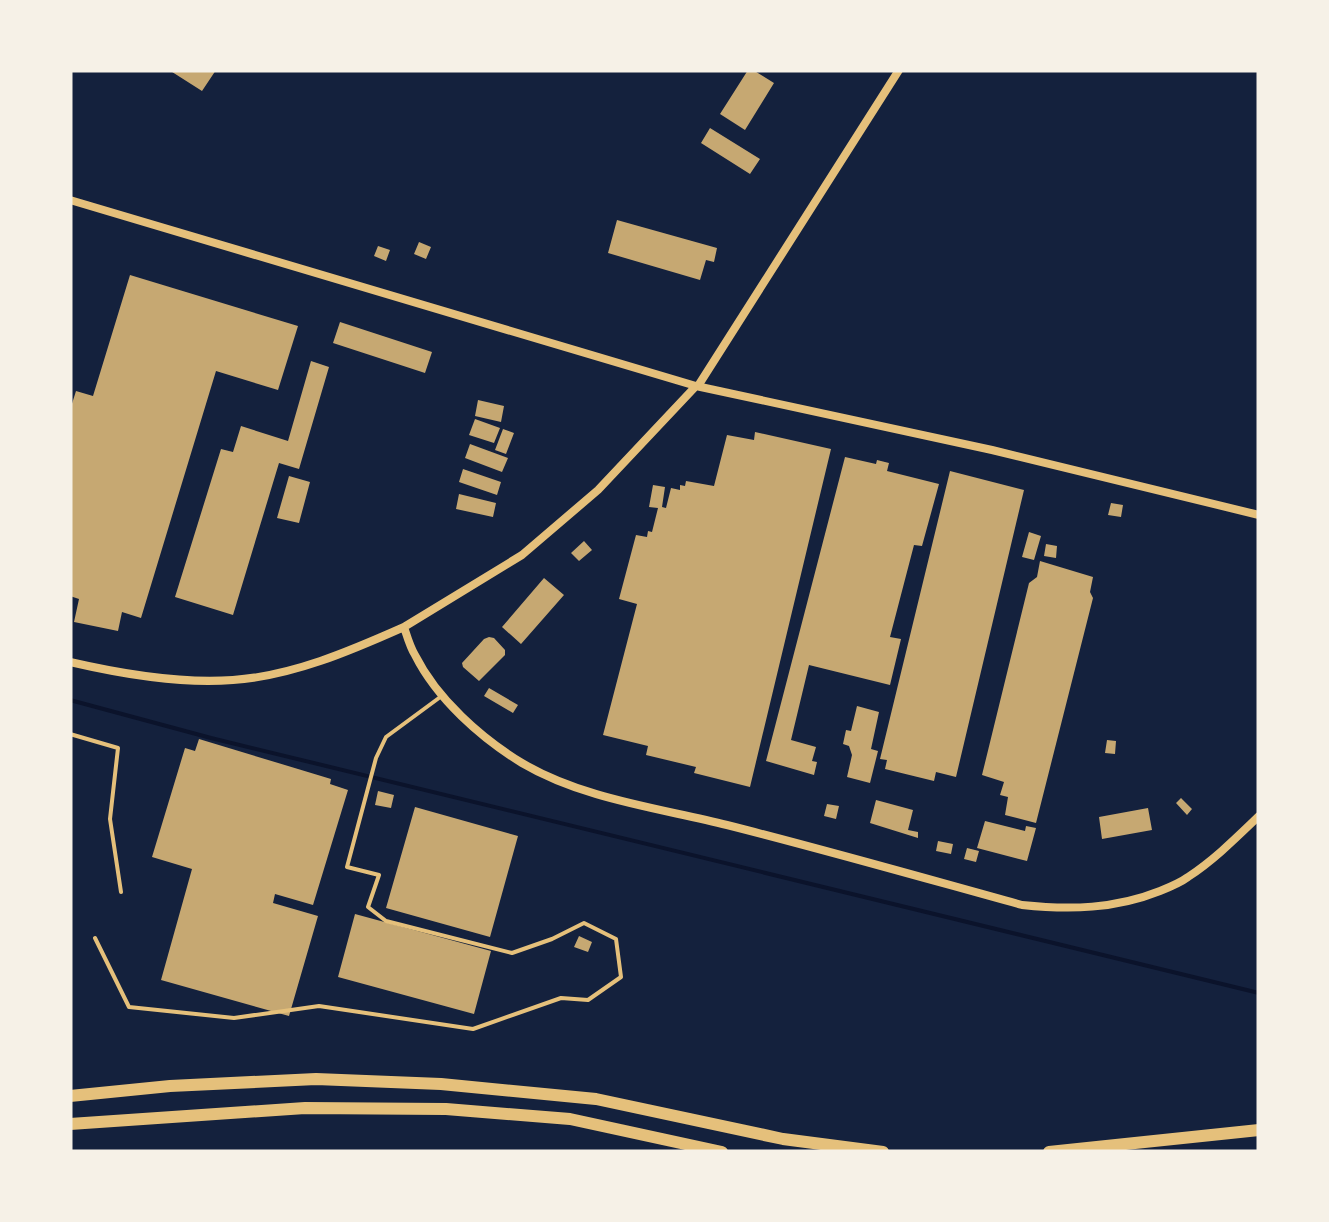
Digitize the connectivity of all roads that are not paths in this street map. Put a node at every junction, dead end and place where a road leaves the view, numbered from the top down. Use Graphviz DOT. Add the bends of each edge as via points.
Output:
graph roads {
  1 [pos="899,70"];
  2 [pos="70,200"];
  3 [pos="697,386"];
  4 [pos="1259,515"];
  5 [pos="404,627"];
  6 [pos="70,662"];
  7 [pos="443,694"];
  8 [pos="70,734"];
  9 [pos="1259,816"];
  10 [pos="121,892"];
  11 [pos="95,938"];
  12 [pos="70,1096"];
  13 [pos="70,1124"];
  14 [pos="1259,1130"];
  15 [pos="722,1152"];
  16 [pos="883,1152"];
  17 [pos="1048,1152"];
  1 -- 3 [label="street"];
  2 -- 3 [label="street"];
  3 -- 4 [label="street"];
  3 -- 5 [label="street" via="598,490 522,554"];
  5 -- 6 [label="street" via="300,668 234,680 170,679"];
  5 -- 7 [label="street" via="415,656"];
  7 -- 9 [label="street" via="494,744 563,782 1022,905 1096,908 1141,898 1185,880"];
  7 -- 11 [label="lane" via="386,737 376,758 348,867 379,875 368,907 386,921 512,953 584,923 616,939 621,977 588,1000 561,998 472,1028 319,1006 234,1018 129,1007"];
  8 -- 10 [label="lane" via="118,748 110,820"];
  12 -- 16 [label="highway" via="316,1078 440,1084 596,1099 783,1139"];
  13 -- 15 [label="highway" via="305,1108 446,1108 570,1119"];
  14 -- 17 [label="highway"];
}
